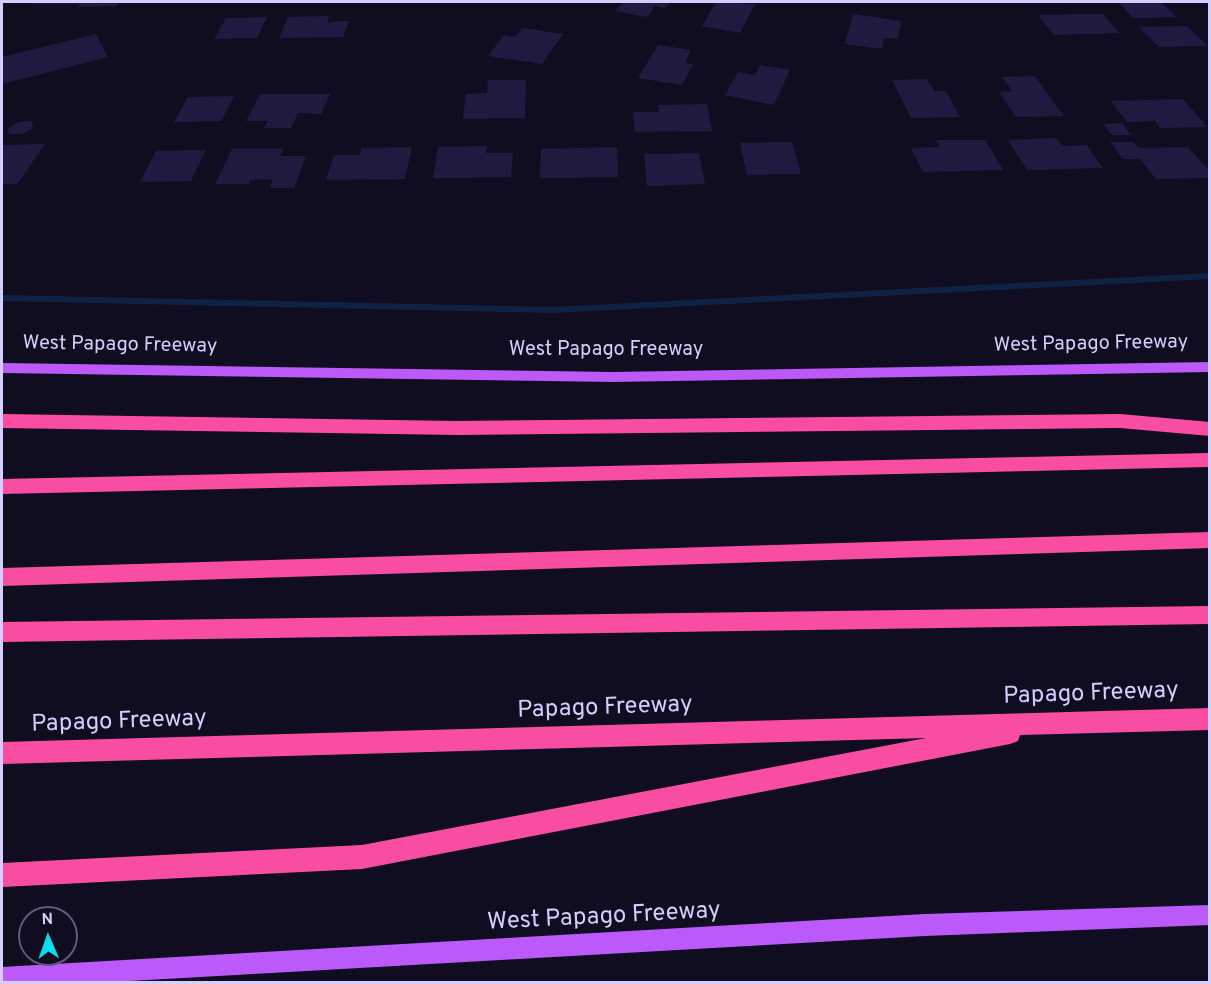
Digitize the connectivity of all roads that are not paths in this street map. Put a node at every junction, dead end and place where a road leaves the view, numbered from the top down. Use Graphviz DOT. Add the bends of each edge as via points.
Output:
graph roads {
  1 [pos="1209,367"];
  2 [pos="2,368"];
  3 [pos="2,421"];
  4 [pos="1209,429"];
  5 [pos="1209,460"];
  6 [pos="2,487"];
  7 [pos="1209,540"];
  8 [pos="2,577"];
  9 [pos="1209,615"];
  10 [pos="2,632"];
  11 [pos="1209,719"];
  12 [pos="1065,723"];
  13 [pos="2,753"];
  14 [pos="2,875"];
  15 [pos="1209,915"];
  16 [pos="2,978"];
  1 -- 2 [label="main road, West Papago Freeway" via="613,377"];
  3 -- 4 [label="highway" via="457,428 1120,421"];
  5 -- 6 [label="highway"];
  7 -- 8 [label="highway"];
  9 -- 10 [label="highway"];
  11 -- 12 [label="highway, Papago Freeway"];
  12 -- 13 [label="highway, Papago Freeway"];
  12 -- 14 [label="highway" via="362,857"];
  15 -- 16 [label="main road, West Papago Freeway" via="913,926"];
}
